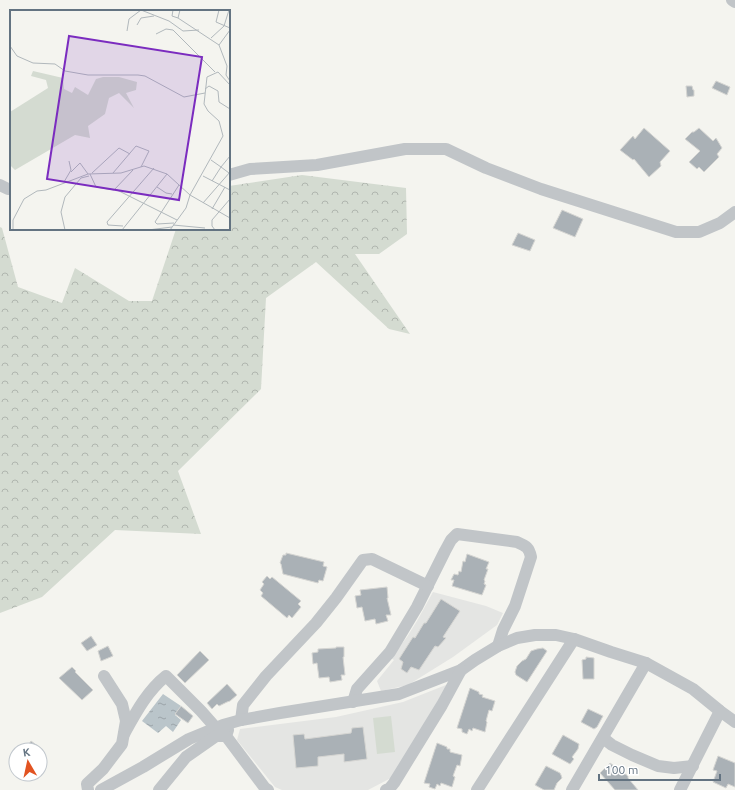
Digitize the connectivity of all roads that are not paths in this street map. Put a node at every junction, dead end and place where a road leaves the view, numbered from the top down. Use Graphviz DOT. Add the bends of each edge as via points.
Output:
graph roads {
  1 [pos="732,0"];
  2 [pos="735,2"];
  3 [pos="230,175"];
  4 [pos="0,185"];
  5 [pos="10,189"];
  6 [pos="735,212"];
  7 [pos="428,586"];
  8 [pos="574,639"];
  9 [pos="498,646"];
  10 [pos="646,663"];
  11 [pos="461,670"];
  12 [pos="104,676"];
  13 [pos="352,702"];
  14 [pos="720,711"];
  15 [pos="235,721"];
  16 [pos="735,722"];
  17 [pos="216,728"];
  18 [pos="124,734"];
  19 [pos="226,736"];
  20 [pos="603,738"];
  21 [pos="693,766"];
  22 [pos="88,790"];
  23 [pos="101,790"];
  24 [pos="159,790"];
  25 [pos="268,790"];
  26 [pos="389,790"];
  27 [pos="476,790"];
  28 [pos="572,790"];
  29 [pos="680,790"];
  1 -- 2 [label="street"];
  3 -- 6 [label="street" via="250,169 317,165 405,149 446,149 541,191 676,232 699,232 720,223"];
  4 -- 5 [label="street"];
  7 -- 9 [label="street" via="451,540 457,534 517,542 526,546 531,557 515,606"];
  7 -- 13 [label="street" via="390,652 357,689"];
  7 -- 15 [label="street" via="372,559 363,560 316,623 266,676 243,705"];
  8 -- 9 [label="street" via="556,635 535,635 517,638"];
  8 -- 10 [label="street"];
  8 -- 27 [label="street"];
  9 -- 11 [label="street"];
  10 -- 14 [label="street" via="693,690"];
  10 -- 20 [label="street"];
  11 -- 13 [label="street" via="399,694"];
  11 -- 26 [label="street"];
  12 -- 18 [label="street" via="122,704 126,721"];
  13 -- 15 [label="street"];
  14 -- 16 [label="street"];
  14 -- 21 [label="street"];
  15 -- 17 [label="street"];
  15 -- 19 [label="street"];
  17 -- 18 [label="street" via="166,676 157,683"];
  17 -- 23 [label="street" via="189,739"];
  18 -- 22 [label="street" via="122,744 103,769 87,784"];
  19 -- 24 [label="street" via="216,736 186,757"];
  19 -- 25 [label="street"];
  20 -- 21 [label="street" via="612,745 658,766"];
  20 -- 28 [label="street"];
  21 -- 29 [label="street"];
}
